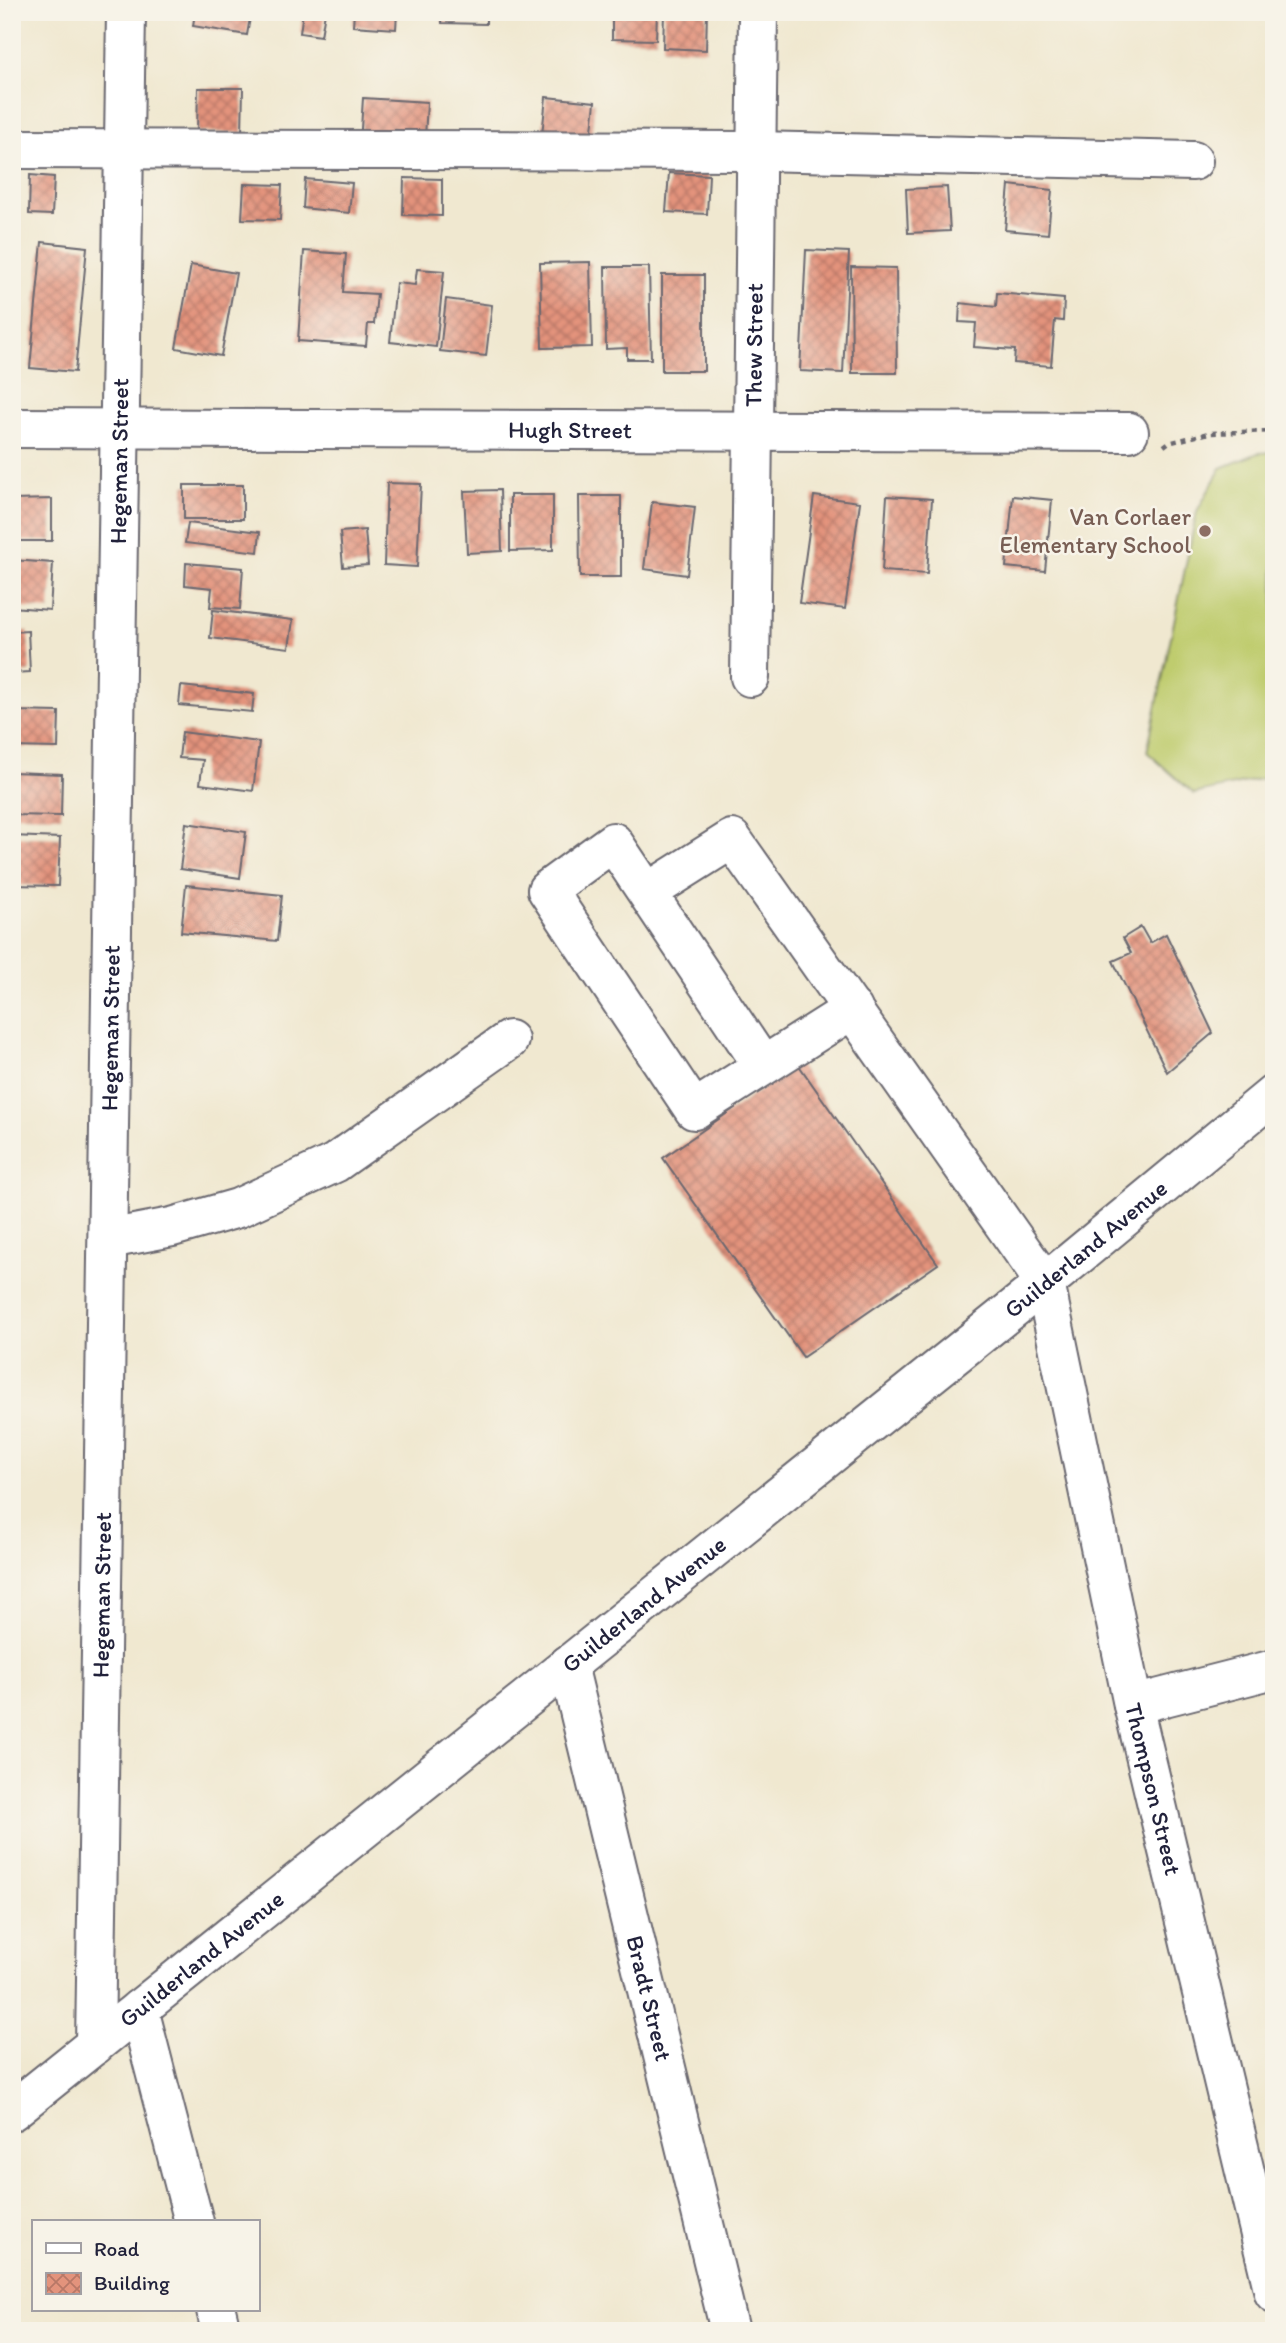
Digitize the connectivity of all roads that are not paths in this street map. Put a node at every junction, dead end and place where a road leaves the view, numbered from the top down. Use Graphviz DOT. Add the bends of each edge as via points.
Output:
graph roads {
  1 [pos="126,12"];
  2 [pos="758,12"];
  3 [pos="12,149"];
  4 [pos="125,151"];
  5 [pos="756,151"];
  6 [pos="1193,162"];
  7 [pos="12,428"];
  8 [pos="121,429"];
  9 [pos="752,431"];
  10 [pos="1143,442"];
  11 [pos="750,677"];
  12 [pos="648,892"];
  13 [pos="853,1009"];
  14 [pos="509,1040"];
  15 [pos="763,1066"];
  16 [pos="1274,1094"];
  17 [pos="107,1240"];
  18 [pos="1045,1283"];
  19 [pos="568,1665"];
  20 [pos="1274,1669"];
  21 [pos="1133,1705"];
  22 [pos="139,2008"];
  23 [pos="94,2045"];
  24 [pos="12,2111"];
  25 [pos="1263,2195"];
  26 [pos="193,2220"];
  27 [pos="1274,2293"];
  28 [pos="216,2312"];
  29 [pos="221,2331"];
  30 [pos="730,2331"];
  1 -- 4 [label="street, Hegeman Street"];
  2 -- 5 [label="street, Thew Street"];
  3 -- 4 [label="street"];
  4 -- 5 [label="street"];
  4 -- 8 [label="street, Hegeman Street"];
  5 -- 6 [label="street"];
  5 -- 9 [label="street, Thew Street"];
  7 -- 8 [label="street, Hugh Street"];
  8 -- 9 [label="street, Hugh Street"];
  8 -- 17 [label="street, Hegeman Street"];
  9 -- 10 [label="street, Hugh Street"];
  9 -- 11 [label="street, Thew Street"];
  12 -- 13 [label="street" via="732,839"];
  12 -- 15 [label="street"];
  12 -- 15 [label="street" via="613,842 547,890 694,1110"];
  13 -- 15 [label="street"];
  13 -- 18 [label="street"];
  14 -- 17 [label="street" via="335,1163 238,1208"];
  16 -- 18 [label="street, Guilderland Avenue"];
  17 -- 23 [label="street, Hegeman Street"];
  18 -- 19 [label="street, Guilderland Avenue"];
  18 -- 21 [label="street, Thompson Street"];
  19 -- 22 [label="street, Guilderland Avenue"];
  19 -- 30 [label="street, Bradt Street"];
  20 -- 21 [label="street"];
  21 -- 25 [label="street, Thompson Street"];
  22 -- 23 [label="street, Guilderland Avenue"];
  22 -- 26 [label="street"];
  23 -- 24 [label="street, Guilderland Avenue"];
  25 -- 27 [label="street, Thompson Street"];
  28 -- 29 [label="street"];
}
